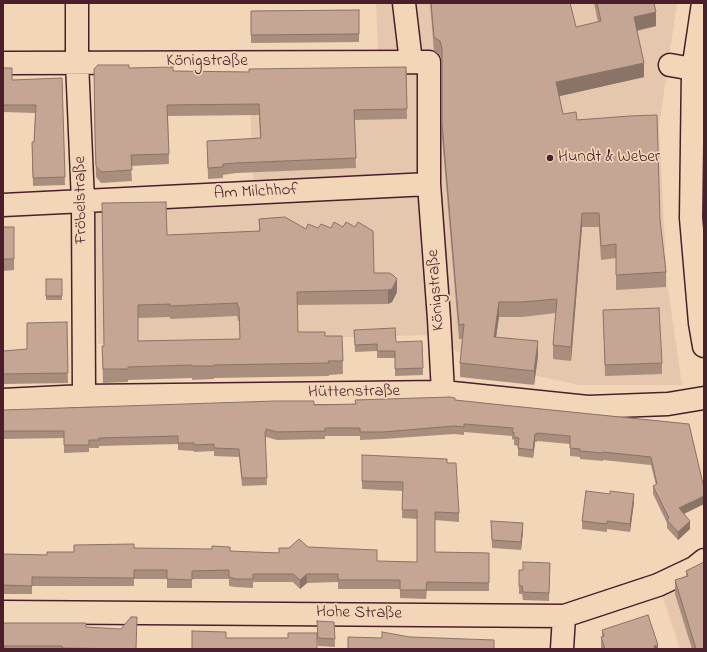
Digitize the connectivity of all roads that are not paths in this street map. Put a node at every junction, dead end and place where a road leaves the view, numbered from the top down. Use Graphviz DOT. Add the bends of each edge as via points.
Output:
graph roads {
  1 [pos="77,3"];
  2 [pos="404,3"];
  3 [pos="703,3"];
  4 [pos="77,62"];
  5 [pos="411,62"];
  6 [pos="3,63"];
  7 [pos="670,65"];
  8 [pos="699,71"];
  9 [pos="429,184"];
  10 [pos="83,202"];
  11 [pos="3,205"];
  12 [pos="704,346"];
  13 [pos="443,392"];
  14 [pos="84,396"];
  15 [pos="704,398"];
  16 [pos="3,400"];
  17 [pos="704,560"];
  18 [pos="3,612"];
  19 [pos="564,616"];
  20 [pos="562,649"];
  1 -- 4 [label="street, Fröbelstraße"];
  2 -- 5 [label="street"];
  3 -- 8 [label="street"];
  4 -- 5 [label="street, Königstraße"];
  4 -- 6 [label="street, Königstraße"];
  4 -- 10 [label="street, Fröbelstraße"];
  5 -- 9 [label="street, Königstraße" via="429,62"];
  7 -- 8 [label="street"];
  8 -- 12 [label="street" via="692,218"];
  9 -- 10 [label="street, Am Milchhof"];
  9 -- 13 [label="street, Königstraße"];
  10 -- 11 [label="street, Am Milchhof"];
  10 -- 14 [label="street, Fröbelstraße"];
  13 -- 14 [label="street, Hüttenstraße"];
  13 -- 15 [label="street, Hüttenstraße" via="588,407 668,404"];
  14 -- 16 [label="street, Hüttenstraße"];
  17 -- 19 [label="street, Hohe Straße" via="694,568 658,585"];
  18 -- 19 [label="street, Hohe Straße"];
  19 -- 20 [label="street"];
}
